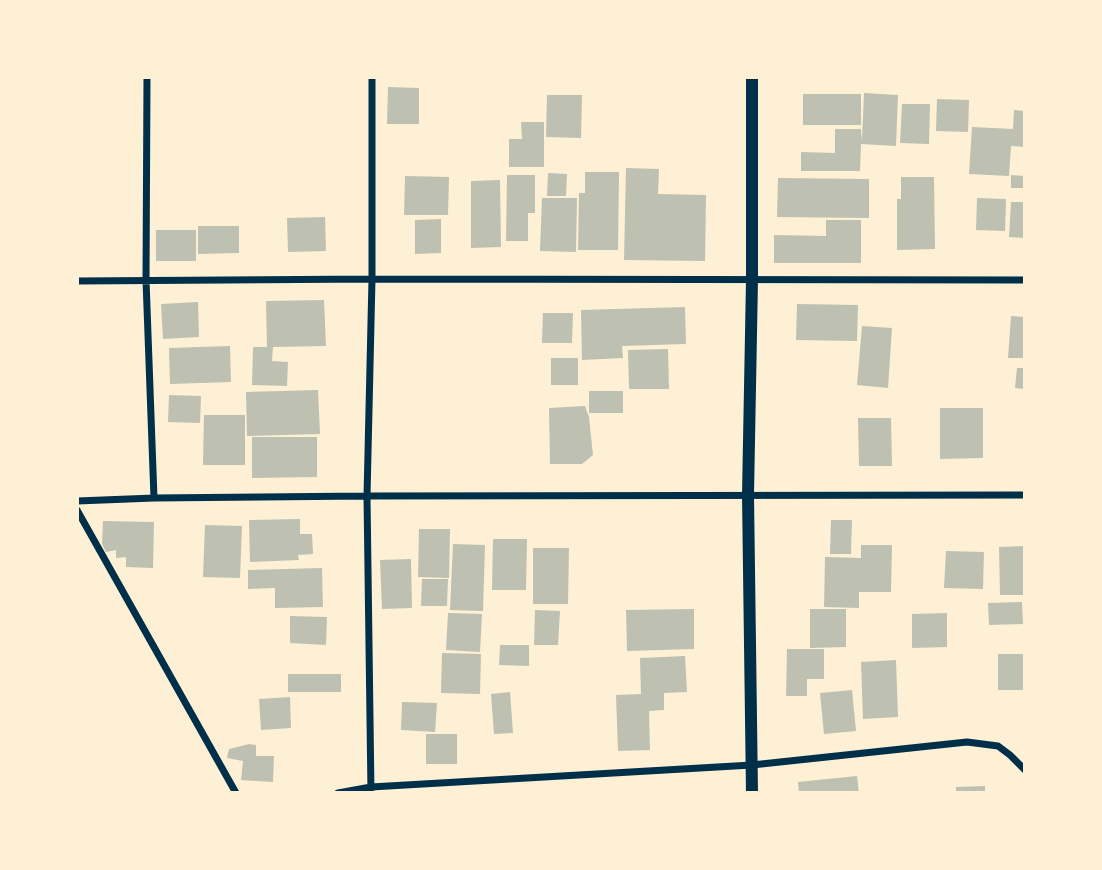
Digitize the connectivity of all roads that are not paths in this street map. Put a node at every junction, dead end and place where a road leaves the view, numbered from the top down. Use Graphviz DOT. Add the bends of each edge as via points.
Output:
graph roads {
  1 [pos="147,77"];
  2 [pos="373,77"];
  3 [pos="752,77"];
  4 [pos="372,279"];
  5 [pos="752,279"];
  6 [pos="146,280"];
  7 [pos="1025,280"];
  8 [pos="77,281"];
  9 [pos="748,495"];
  10 [pos="1025,495"];
  11 [pos="367,496"];
  12 [pos="154,498"];
  13 [pos="77,501"];
  14 [pos="77,510"];
  15 [pos="752,765"];
  16 [pos="1025,770"];
  17 [pos="371,790"];
  18 [pos="236,793"];
  19 [pos="338,793"];
  20 [pos="752,793"];
  1 -- 6 [label="street"];
  2 -- 4 [label="street"];
  3 -- 5 [label="street"];
  4 -- 5 [label="street"];
  4 -- 6 [label="street"];
  4 -- 11 [label="street"];
  5 -- 7 [label="street"];
  5 -- 9 [label="street"];
  6 -- 8 [label="street"];
  6 -- 12 [label="street"];
  9 -- 10 [label="street"];
  9 -- 11 [label="street"];
  9 -- 15 [label="street"];
  11 -- 12 [label="street"];
  11 -- 17 [label="street"];
  12 -- 13 [label="street"];
  14 -- 18 [label="street"];
  15 -- 16 [label="street" via="967,742 998,746"];
  15 -- 17 [label="street"];
  15 -- 20 [label="street"];
  17 -- 19 [label="street"];
}
